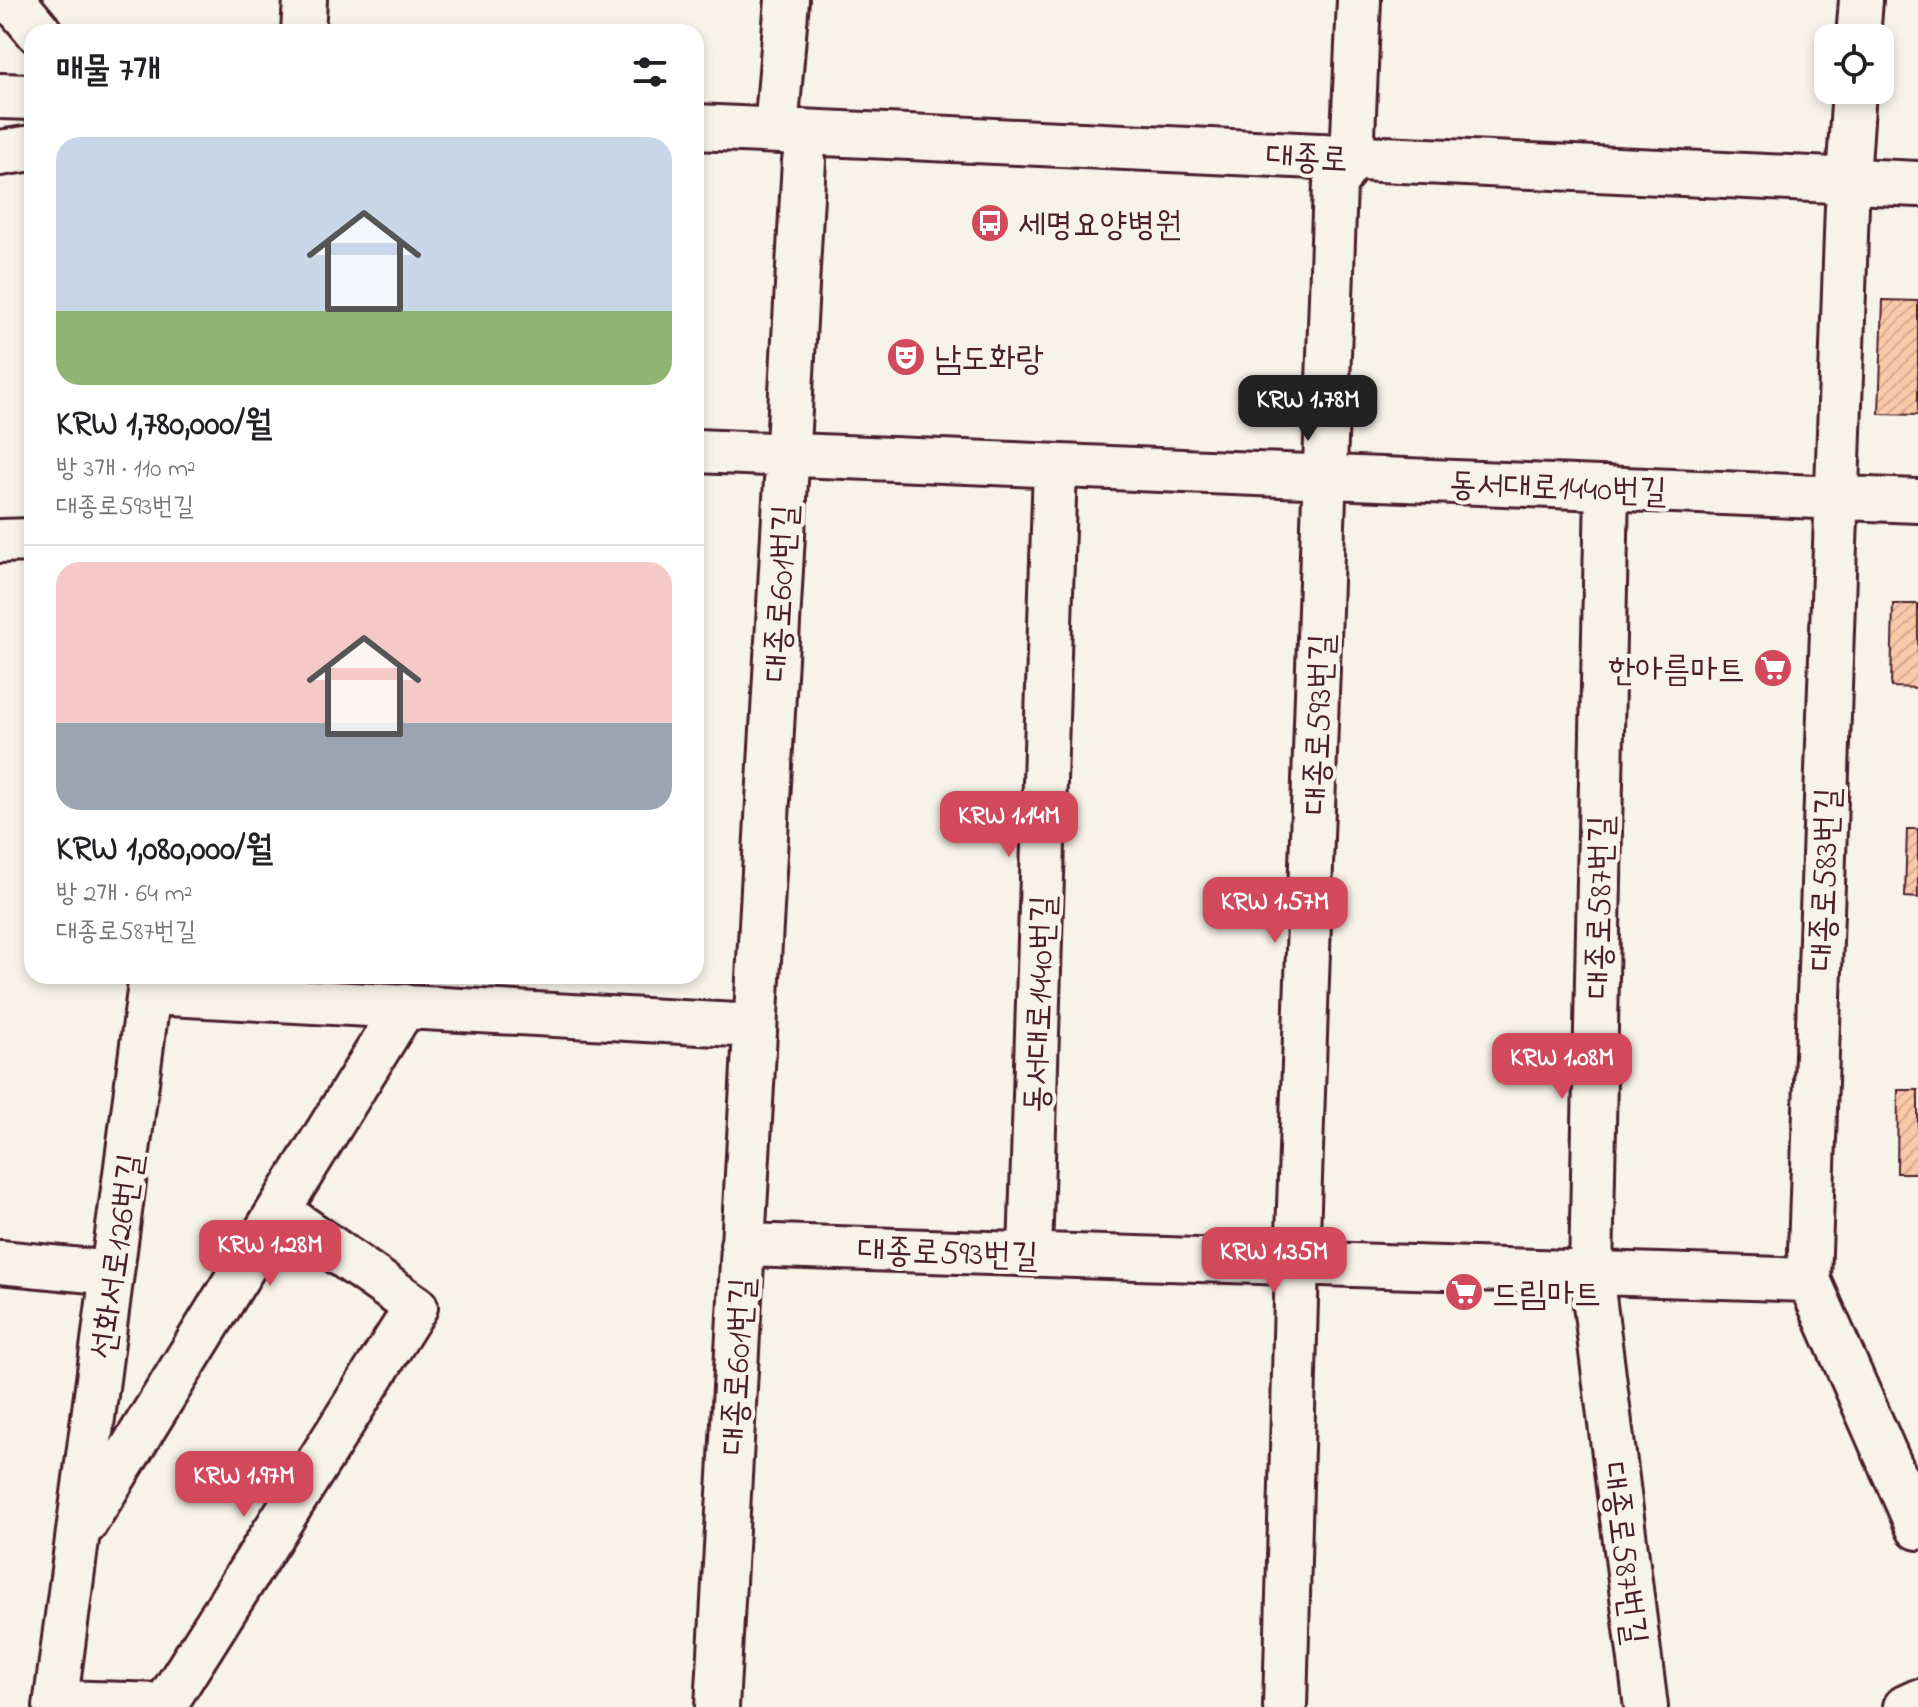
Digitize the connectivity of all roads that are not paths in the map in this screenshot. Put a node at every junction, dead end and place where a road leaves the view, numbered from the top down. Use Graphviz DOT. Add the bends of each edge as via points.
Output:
graph roads {
  1 [pos="8,0"];
  2 [pos="305,0"];
  3 [pos="787,0"];
  4 [pos="1359,0"];
  5 [pos="1861,0"];
  6 [pos="32,24"];
  7 [pos="304,24"];
  8 [pos="1859,24"];
  9 [pos="0,96"];
  10 [pos="24,97"];
  11 [pos="1853,104"];
  12 [pos="0,126"];
  13 [pos="24,127"];
  14 [pos="704,129"];
  15 [pos="790,146"];
  16 [pos="24,149"];
  17 [pos="0,153"];
  18 [pos="704,155"];
  19 [pos="1344,171"];
  20 [pos="1918,184"];
  21 [pos="1847,193"];
  22 [pos="1918,209"];
  23 [pos="704,451"];
  24 [pos="787,455"];
  25 [pos="1055,466"];
  26 [pos="1326,476"];
  27 [pos="1607,488"];
  28 [pos="1836,498"];
  29 [pos="1918,501"];
  30 [pos="24,540"];
  31 [pos="0,541"];
  32 [pos="150,984"];
  33 [pos="389,996"];
  34 [pos="755,1026"];
  35 [pos="279,1211"];
  36 [pos="742,1245"];
  37 [pos="1030,1254"];
  38 [pos="0,1262"];
  39 [pos="1297,1263"];
  40 [pos="112,1273"];
  41 [pos="1591,1273"];
  42 [pos="1809,1280"];
  43 [pos="1918,1528"];
  44 [pos="78,1535"];
  45 [pos="1918,1701"];
  46 [pos="56,1704"];
  47 [pos="717,1707"];
  48 [pos="1285,1707"];
  49 [pos="1646,1707"];
  50 [pos="1905,1707"];
  1 -- 6 [label="main road"];
  2 -- 7 [label="street"];
  3 -- 15 [label="street, 대종로601번길"];
  4 -- 19 [label="street, 대종로593번길"];
  5 -- 8 [label="street"];
  9 -- 10 [label="main road"];
  11 -- 21 [label="street, 대종로583번길"];
  12 -- 13 [label="main road"];
  14 -- 15 [label="main road, 대종로"];
  15 -- 18 [label="main road, 대종로"];
  15 -- 19 [label="main road, 대종로"];
  15 -- 24 [label="street, 대종로601번길"];
  16 -- 17 [label="main road"];
  19 -- 21 [label="main road, 대종로"];
  19 -- 26 [label="street, 대종로593번길"];
  20 -- 21 [label="main road, 대종로"];
  21 -- 22 [label="main road, 대종로"];
  21 -- 28 [label="street, 대종로583번길"];
  23 -- 24 [label="street, 동서대로1440번길"];
  24 -- 25 [label="street, 동서대로1440번길"];
  24 -- 34 [label="street, 대종로601번길"];
  25 -- 26 [label="street, 동서대로1440번길"];
  25 -- 37 [label="street, 동서대로1440번길"];
  26 -- 27 [label="street, 동서대로1440번길"];
  26 -- 39 [label="street, 대종로593번길"];
  27 -- 28 [label="street, 동서대로1440번길"];
  27 -- 41 [label="street, 대종로587번길"];
  28 -- 29 [label="street, 동서대로1440번길"];
  28 -- 42 [label="street, 대종로583번길"];
  30 -- 31 [label="street"];
  32 -- 33 [label="street"];
  32 -- 40 [label="street, 선화서로126번길"];
  33 -- 34 [label="street"];
  33 -- 35 [label="street, 선화서로126번길"];
  34 -- 36 [label="street, 대종로601번길"];
  35 -- 44 [label="street, 선화서로126번길"];
  35 -- 46 [label="street, 선화서로126번길" via="416,1307 165,1705"];
  36 -- 37 [label="street, 대종로593번길"];
  36 -- 47 [label="street, 대종로601번길"];
  37 -- 39 [label="street, 대종로593번길"];
  38 -- 40 [label="street"];
  39 -- 41 [label="street, 대종로593번길"];
  39 -- 48 [label="street, 대종로593번길"];
  40 -- 44 [label="street, 선화서로126번길"];
  41 -- 42 [label="street, 대종로593번길"];
  41 -- 49 [label="street, 대종로587번길"];
  42 -- 43 [label="street, 대종로583번길"];
  44 -- 46 [label="street, 선화서로126번길"];
  45 -- 50 [label="street"];
}
